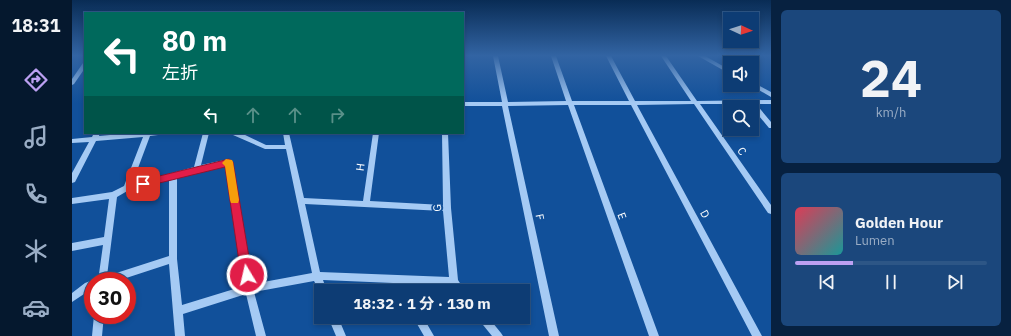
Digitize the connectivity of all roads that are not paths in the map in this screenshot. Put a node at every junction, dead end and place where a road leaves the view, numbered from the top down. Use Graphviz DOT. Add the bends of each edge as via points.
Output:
graph roads {
  1 [pos="82,72"];
  2 [pos="498,72"];
  3 [pos="559,72"];
  4 [pos="616,72"];
  5 [pos="674,72"];
  6 [pos="72,83"];
  7 [pos="759,88"];
  8 [pos="771,95"];
  9 [pos="695,102"];
  10 [pos="723,102"];
  11 [pos="759,102"];
  12 [pos="771,102"];
  13 [pos="505,103"];
  14 [pos="570,103"];
  15 [pos="633,103"];
  16 [pos="464,104"];
  17 [pos="759,112"];
  18 [pos="771,126"];
  19 [pos="130,134"];
  20 [pos="148,134"];
  21 [pos="206,134"];
  22 [pos="237,134"];
  23 [pos="286,134"];
  24 [pos="376,134"];
  25 [pos="445,134"];
  26 [pos="95,136"];
  27 [pos="72,141"];
  28 [pos="289,147"];
  29 [pos="197,169"];
  30 [pos="173,176"];
  31 [pos="72,180"];
  32 [pos="127,188"];
  33 [pos="113,195"];
  34 [pos="72,201"];
  35 [pos="300,201"];
  36 [pos="366,204"];
  37 [pos="447,208"];
  38 [pos="771,211"];
  39 [pos="108,240"];
  40 [pos="72,247"];
  41 [pos="174,259"];
  42 [pos="104,272"];
  43 [pos="132,272"];
  44 [pos="317,276"];
  45 [pos="396,280"];
  46 [pos="454,281"];
  47 [pos="320,284"];
  48 [pos="398,284"];
  49 [pos="456,284"];
  50 [pos="84,289"];
  51 [pos="249,289"];
  52 [pos="72,298"];
  53 [pos="177,311"];
  54 [pos="98,324"];
  55 [pos="336,324"];
  56 [pos="422,324"];
  57 [pos="488,324"];
  58 [pos="97,336"];
  59 [pos="180,336"];
  60 [pos="261,336"];
  61 [pos="341,336"];
  62 [pos="429,336"];
  63 [pos="498,336"];
  64 [pos="554,336"];
  65 [pos="654,336"];
  66 [pos="757,336"];
  1 -- 6 [label="street"];
  2 -- 13 [label="street, F"];
  3 -- 14 [label="street, E"];
  4 -- 15 [label="street, D"];
  5 -- 9 [label="street, C"];
  7 -- 8 [label="street"];
  9 -- 10 [label="street"];
  9 -- 15 [label="street"];
  9 -- 38 [label="street, C"];
  11 -- 12 [label="street"];
  13 -- 14 [label="street"];
  13 -- 16 [label="street"];
  13 -- 64 [label="street, F"];
  14 -- 15 [label="street"];
  14 -- 65 [label="street, E"];
  15 -- 66 [label="street, D"];
  17 -- 18 [label="street"];
  19 -- 26 [label="street"];
  20 -- 32 [label="street"];
  21 -- 29 [label="street"];
  22 -- 28 [label="street" via="265,148"];
  23 -- 28 [label="street"];
  24 -- 36 [label="street, H"];
  25 -- 37 [label="street, G"];
  26 -- 27 [label="street"];
  26 -- 31 [label="street"];
  28 -- 35 [label="street"];
  29 -- 30 [label="street"];
  29 -- 51 [label="street" via="229,162"];
  30 -- 32 [label="street"];
  30 -- 41 [label="street"];
  32 -- 33 [label="street"];
  33 -- 34 [label="street"];
  33 -- 39 [label="street"];
  35 -- 36 [label="street"];
  35 -- 44 [label="street"];
  36 -- 37 [label="street"];
  37 -- 46 [label="street, G"];
  39 -- 40 [label="street"];
  39 -- 42 [label="street"];
  41 -- 43 [label="street"];
  41 -- 53 [label="street"];
  44 -- 45 [label="street"];
  44 -- 47 [label="street"];
  44 -- 51 [label="street"];
  45 -- 46 [label="street"];
  45 -- 48 [label="street"];
  46 -- 49 [label="street"];
  50 -- 52 [label="street"];
  51 -- 53 [label="street"];
  51 -- 60 [label="street"];
  53 -- 59 [label="street"];
  54 -- 58 [label="street"];
  55 -- 61 [label="street"];
  56 -- 62 [label="street"];
  57 -- 63 [label="street"];
}
